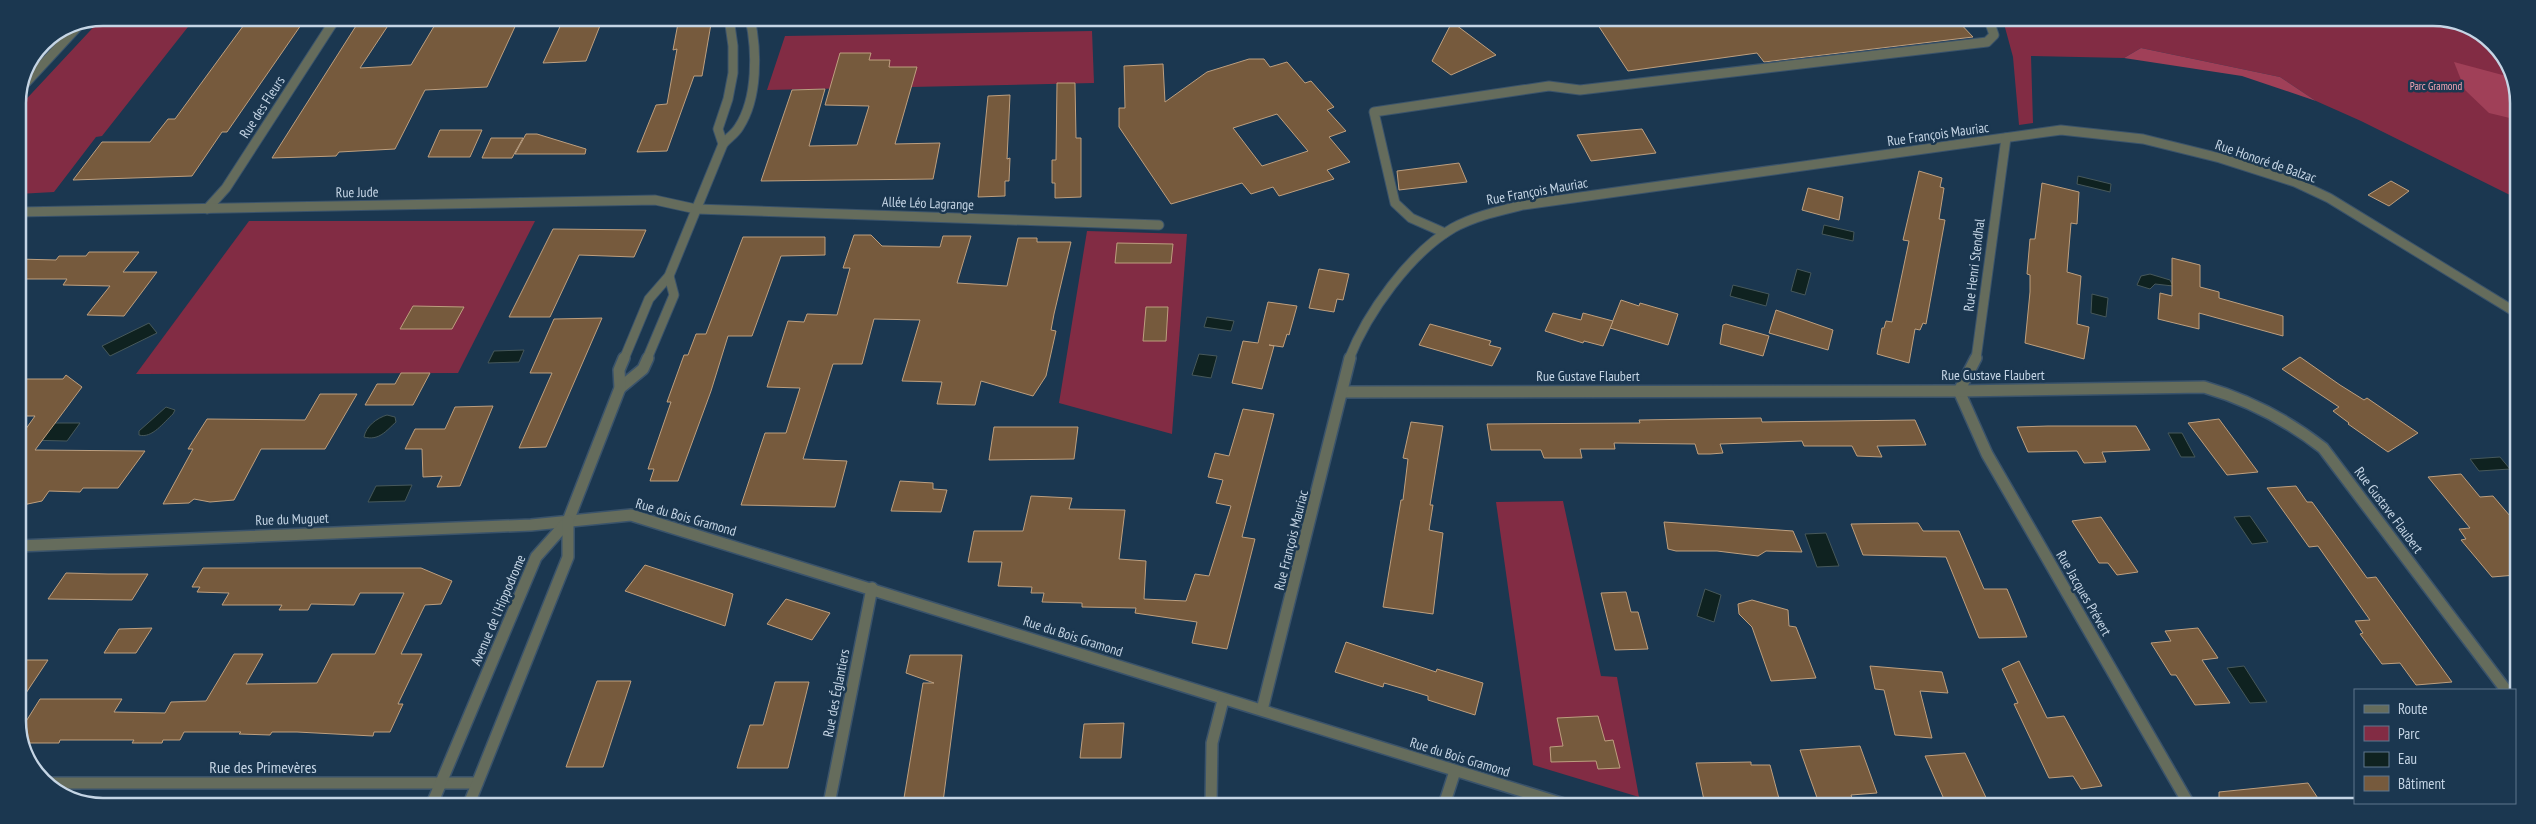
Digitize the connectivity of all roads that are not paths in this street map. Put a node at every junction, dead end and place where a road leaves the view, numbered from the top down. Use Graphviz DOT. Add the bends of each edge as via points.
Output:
graph roads {
  1 [pos="331,26"];
  2 [pos="730,26"];
  3 [pos="751,26"];
  4 [pos="1991,26"];
  5 [pos="72,33"];
  6 [pos="31,77"];
  7 [pos="2006,138"];
  8 [pos="723,144"];
  9 [pos="207,209"];
  10 [pos="696,209"];
  11 [pos="26,212"];
  12 [pos="1160,225"];
  13 [pos="1445,233"];
  14 [pos="669,276"];
  15 [pos="2510,309"];
  16 [pos="620,388"];
  17 [pos="1959,391"];
  18 [pos="1343,392"];
  19 [pos="568,521"];
  20 [pos="26,546"];
  21 [pos="872,588"];
  22 [pos="2505,689"];
  23 [pos="1223,700"];
  24 [pos="1262,710"];
  25 [pos="1455,771"];
  26 [pos="441,782"];
  27 [pos="58,783"];
  28 [pos="477,783"];
  29 [pos="434,798"];
  30 [pos="471,798"];
  31 [pos="830,798"];
  32 [pos="1211,798"];
  33 [pos="1446,798"];
  34 [pos="1544,798"];
  35 [pos="2185,798"];
  1 -- 9 [label="street, Rue des Fleurs" via="226,188"];
  2 -- 8 [label="street" via="732,73 718,129"];
  3 -- 8 [label="street" via="754,66 748,106 740,126"];
  4 -- 13 [label="street" via="1994,35 1987,42 1580,90 1549,86 1374,112 1396,203 1403,214"];
  5 -- 6 [label="street"];
  7 -- 13 [label="street, Rue François Mauriac" via="1523,205 1480,215"];
  7 -- 15 [label="street, Rue Honoré de Balzac" via="2061,130 2104,133 2220,158 2295,182 2329,198"];
  7 -- 17 [label="street, Rue Henri Stendhal" via="1976,360"];
  8 -- 10 [label="street"];
  9 -- 10 [label="street, Rue Jude" via="655,200"];
  9 -- 11 [label="street, Rue Jude"];
  10 -- 12 [label="street, Allée Léo Lagrange"];
  10 -- 14 [label="street"];
  13 -- 18 [label="street, Rue François Mauriac" via="1416,257 1397,279 1346,366"];
  14 -- 16 [label="street" via="649,298 619,370"];
  14 -- 16 [label="street" via="674,295 643,369"];
  16 -- 19 [label="street"];
  17 -- 18 [label="street, Rue Gustave Flaubert"];
  17 -- 22 [label="street, Rue Gustave Flaubert" via="2204,387 2264,406 2296,425 2323,448"];
  17 -- 35 [label="street, Rue Jacques Prévert" via="1987,454"];
  18 -- 24 [label="street, Rue François Mauriac"];
  19 -- 20 [label="street, Rue du Muguet"];
  19 -- 21 [label="street, Rue du Bois Gramond" via="631,515"];
  19 -- 26 [label="street, Avenue de l'Hippodrome" via="536,557"];
  19 -- 28 [label="street" via="568,557"];
  21 -- 23 [label="street, Rue du Bois Gramond"];
  21 -- 31 [label="street, Rue des Églantiers"];
  23 -- 24 [label="street, Rue du Bois Gramond"];
  23 -- 32 [label="street" via="1212,743"];
  24 -- 25 [label="street, Rue du Bois Gramond"];
  25 -- 33 [label="street"];
  25 -- 34 [label="street, Rue du Bois Gramond"];
  26 -- 27 [label="street, Rue des Primevères"];
  26 -- 28 [label="street, Rue des Primevères"];
  26 -- 29 [label="street, Avenue de l'Hippodrome"];
  28 -- 30 [label="street"];
}
